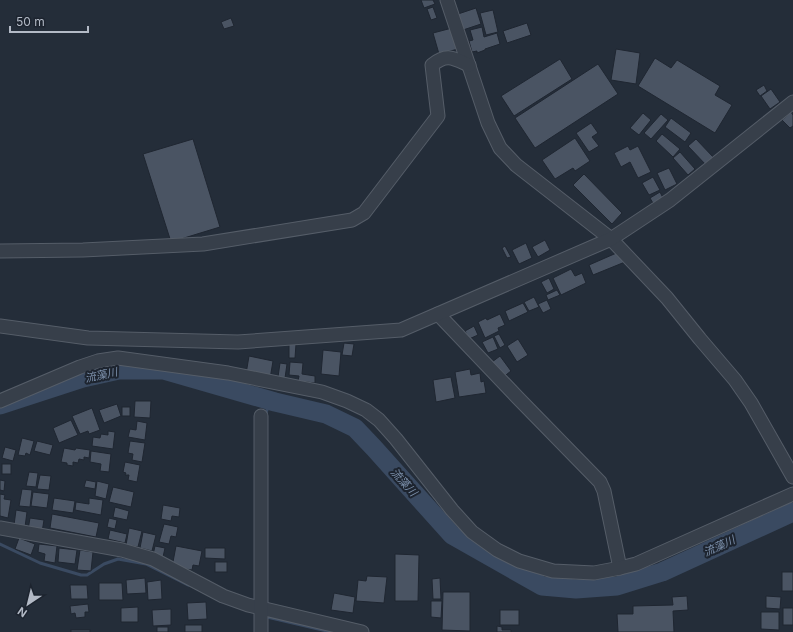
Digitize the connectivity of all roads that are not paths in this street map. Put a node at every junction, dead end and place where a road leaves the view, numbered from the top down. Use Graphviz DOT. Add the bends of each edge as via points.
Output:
graph roads {
  1 [pos="447,0"];
  2 [pos="469,65"];
  3 [pos="793,102"];
  4 [pos="611,238"];
  5 [pos="0,251"];
  6 [pos="438,314"];
  7 [pos="0,326"];
  8 [pos="0,401"];
  9 [pos="261,416"];
  10 [pos="793,477"];
  11 [pos="793,494"];
  12 [pos="0,528"];
  13 [pos="620,568"];
  14 [pos="261,619"];
  15 [pos="362,632"];
  1 -- 2 [label="street"];
  2 -- 4 [label="street" via="488,123 500,148 516,165"];
  2 -- 5 [label="street" via="453,58 441,58 432,65 438,116 364,213 352,220 203,244"];
  3 -- 4 [label="street" via="670,200"];
  4 -- 6 [label="street"];
  4 -- 10 [label="street" via="668,298 735,380"];
  6 -- 7 [label="street" via="406,328 238,342 88,338"];
  6 -- 13 [label="street" via="600,482"];
  8 -- 13 [label="street" via="80,367 118,358 228,373 322,392 366,410 379,420 452,510 472,532 497,550 519,561 553,571 594,573"];
  9 -- 14 [label="street"];
  11 -- 13 [label="street" via="636,564"];
  12 -- 14 [label="street" via="122,550 153,559 223,596 248,605"];
  14 -- 15 [label="street"];
}
